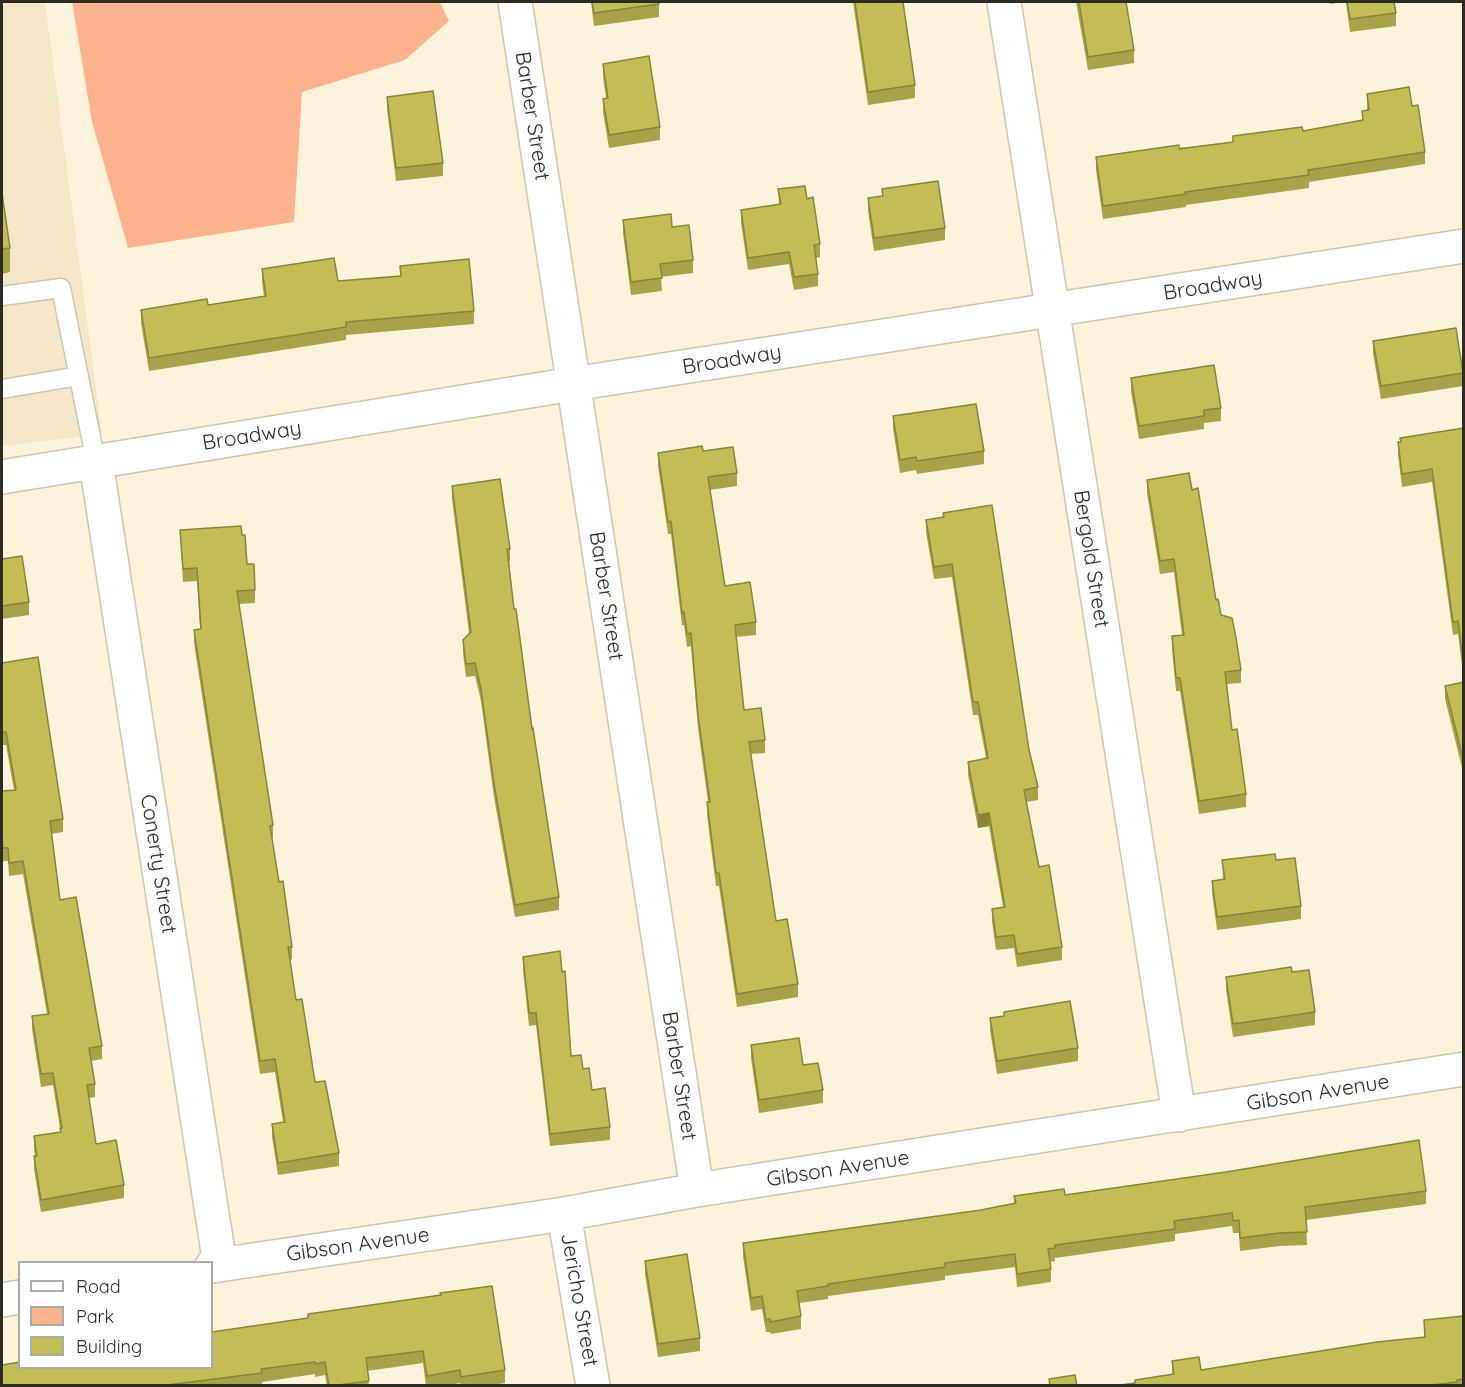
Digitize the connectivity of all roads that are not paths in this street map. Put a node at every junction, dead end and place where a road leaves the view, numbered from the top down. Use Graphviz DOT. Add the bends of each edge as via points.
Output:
graph roads {
  1 [pos="514,2"];
  2 [pos="1004,2"];
  3 [pos="1464,246"];
  4 [pos="2,296"];
  5 [pos="1051,311"];
  6 [pos="79,376"];
  7 [pos="573,384"];
  8 [pos="2,389"];
  9 [pos="96,462"];
  10 [pos="2,477"];
  11 [pos="1464,1070"];
  12 [pos="1179,1115"];
  13 [pos="697,1191"];
  14 [pos="564,1214"];
  15 [pos="216,1266"];
  16 [pos="18,1297"];
  17 [pos="2,1300"];
  18 [pos="593,1386"];
  1 -- 7 [label="street, Barber Street"];
  2 -- 5 [label="street, Bergold Street"];
  3 -- 5 [label="street, Broadway"];
  4 -- 6 [label="lane" via="61,288"];
  5 -- 7 [label="street, Broadway"];
  5 -- 12 [label="street, Bergold Street"];
  6 -- 8 [label="lane"];
  6 -- 9 [label="lane"];
  7 -- 9 [label="street, Broadway"];
  7 -- 13 [label="street, Barber Street"];
  9 -- 10 [label="street, Broadway"];
  9 -- 15 [label="street, Conerty Street"];
  11 -- 12 [label="street, Gibson Avenue"];
  12 -- 13 [label="street, Gibson Avenue"];
  13 -- 14 [label="street, Gibson Avenue"];
  14 -- 15 [label="street, Gibson Avenue"];
  14 -- 18 [label="street, Jericho Street"];
  16 -- 17 [label="street"];
}
